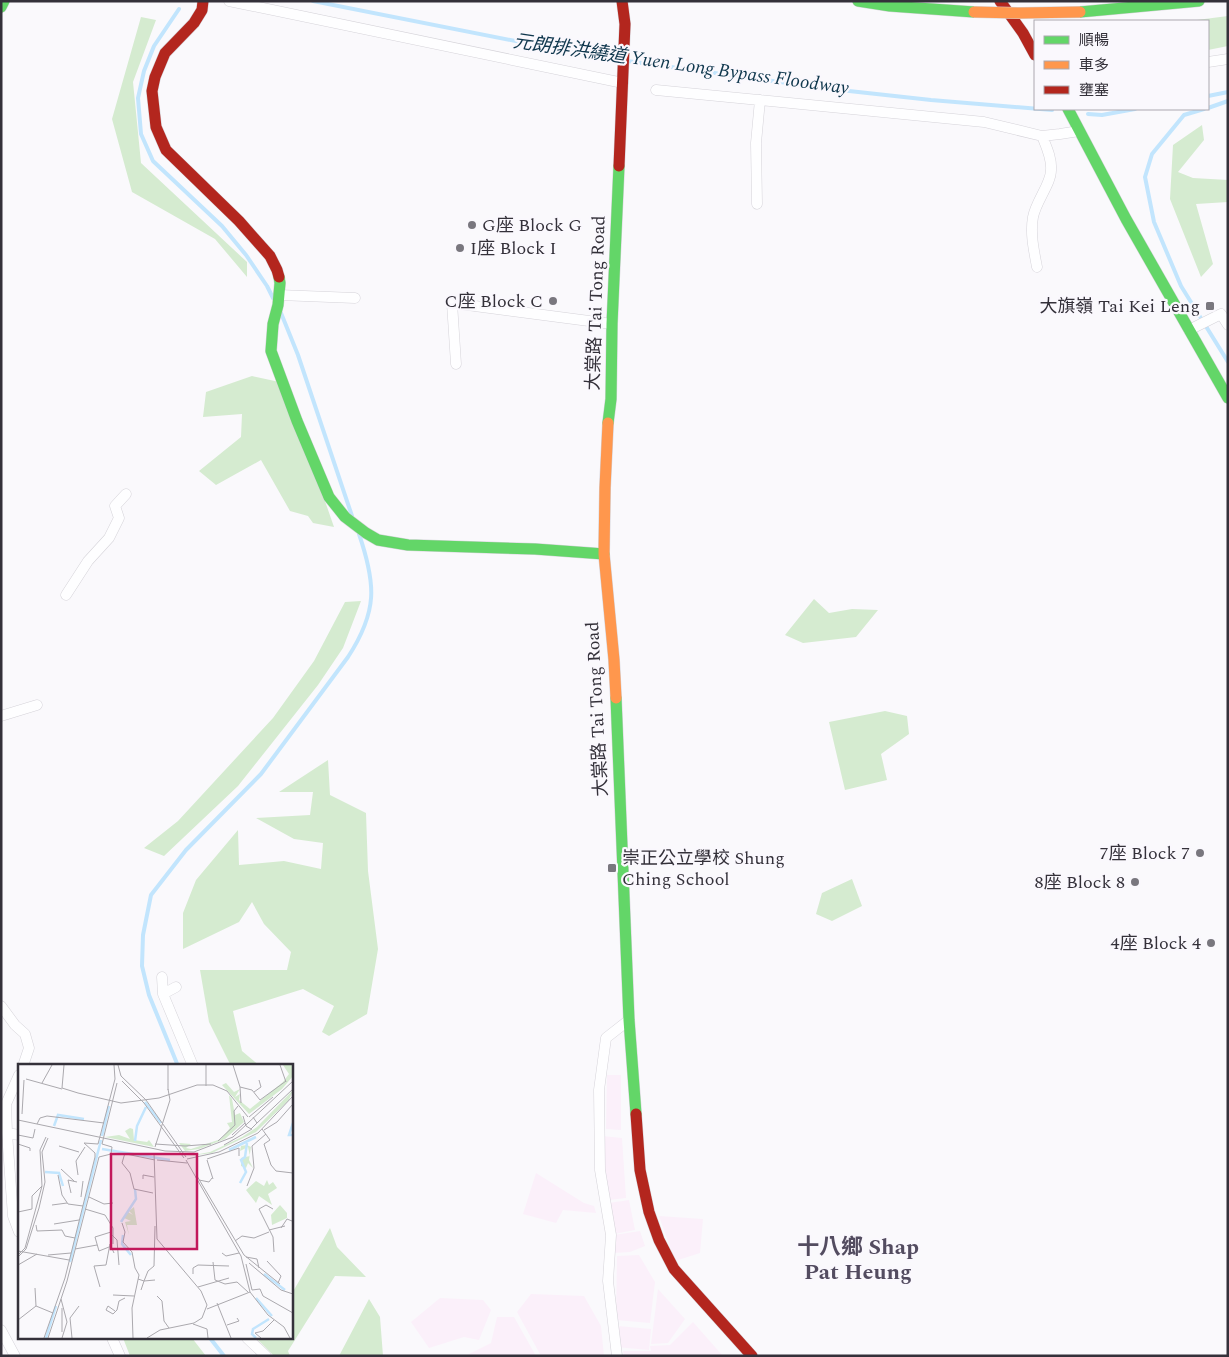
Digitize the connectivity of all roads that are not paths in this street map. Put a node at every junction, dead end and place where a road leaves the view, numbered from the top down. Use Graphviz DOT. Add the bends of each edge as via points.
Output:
graph roads {
  1 [pos="4,1"];
  2 [pos="203,1"];
  3 [pos="229,1"];
  4 [pos="622,1"];
  5 [pos="632,1"];
  6 [pos="858,1"];
  7 [pos="1000,1"];
  8 [pos="1048,1"];
  9 [pos="1199,1"];
  10 [pos="1,7"];
  11 [pos="1059,20"];
  12 [pos="625,24"];
  13 [pos="1034,53"];
  14 [pos="1228,59"];
  15 [pos="1209,62"];
  16 [pos="623,83"];
  17 [pos="656,90"];
  18 [pos="760,100"];
  19 [pos="1068,110"];
  20 [pos="1079,131"];
  21 [pos="1042,136"];
  22 [pos="757,204"];
  23 [pos="1037,267"];
  24 [pos="279,295"];
  25 [pos="355,298"];
  26 [pos="612,324"];
  27 [pos="1228,325"];
  28 [pos="1189,330"];
  29 [pos="456,364"];
  30 [pos="1228,398"];
  31 [pos="126,494"];
  32 [pos="604,554"];
  33 [pos="66,595"];
  34 [pos="37,704"];
  35 [pos="1,716"];
  36 [pos="162,977"];
  37 [pos="176,987"];
  38 [pos="163,994"];
  39 [pos="1,1006"];
  40 [pos="629,1020"];
  41 [pos="25,1064"];
  42 [pos="192,1064"];
  43 [pos="18,1077"];
  44 [pos="4,1104"];
  45 [pos="7,1133"];
  46 [pos="18,1135"];
  47 [pos="18,1229"];
  48 [pos="1,1330"];
  49 [pos="113,1340"];
  50 [pos="249,1340"];
  51 [pos="15,1356"];
  52 [pos="120,1356"];
  53 [pos="266,1356"];
  54 [pos="617,1356"];
  55 [pos="752,1356"];
  1 -- 10 [label="main road"];
  2 -- 24 [label="main road" via="194,23 165,53 156,77 152,91 156,127 166,150 270,256 280,282"];
  3 -- 16 [label="street"];
  4 -- 12 [label="main road, 大棠路 Tai Tong Road"];
  5 -- 12 [label="main road, 大棠路 Tai Tong Road"];
  6 -- 9 [label="main road, bridge" via="1021,14"];
  7 -- 13 [label="main road"];
  8 -- 11 [label="street"];
  12 -- 16 [label="main road, 大棠路 Tai Tong Road"];
  14 -- 15 [label="street"];
  16 -- 26 [label="main road, 大棠路 Tai Tong Road"];
  17 -- 18 [label="street"];
  18 -- 21 [label="street" via="984,122"];
  18 -- 22 [label="street" via="756,143"];
  19 -- 20 [label="main road"];
  20 -- 21 [label="street"];
  20 -- 28 [label="main road"];
  21 -- 23 [label="street" via="1052,169 1034,215 1032,240"];
  24 -- 25 [label="street"];
  24 -- 32 [label="main road" via="271,351 329,496 345,518 378,540 408,545 535,548"];
  26 -- 29 [label="street" via="452,304"];
  26 -- 32 [label="main road, 大棠路 Tai Tong Road"];
  27 -- 28 [label="street" via="1221,314"];
  28 -- 30 [label="main road"];
  31 -- 33 [label="street" via="115,506 119,518 108,538"];
  32 -- 40 [label="main road, 大棠路 Tai Tong Road" via="614,660"];
  34 -- 35 [label="street"];
  36 -- 38 [label="street"];
  37 -- 38 [label="street"];
  38 -- 42 [label="street"];
  39 -- 41 [label="street" via="25,1034 29,1048"];
  40 -- 54 [label="street" via="606,1038 599,1090 600,1170 611,1235 608,1281"];
  40 -- 55 [label="main road, 大棠路 Tai Tong Road" via="640,1170 659,1240 674,1269"];
  43 -- 44 [label="street"];
  44 -- 45 [label="street"];
  45 -- 46 [label="street"];
  45 -- 47 [label="street" via="13,1216"];
  48 -- 51 [label="street"];
  49 -- 52 [label="street"];
  50 -- 53 [label="street"];
}
